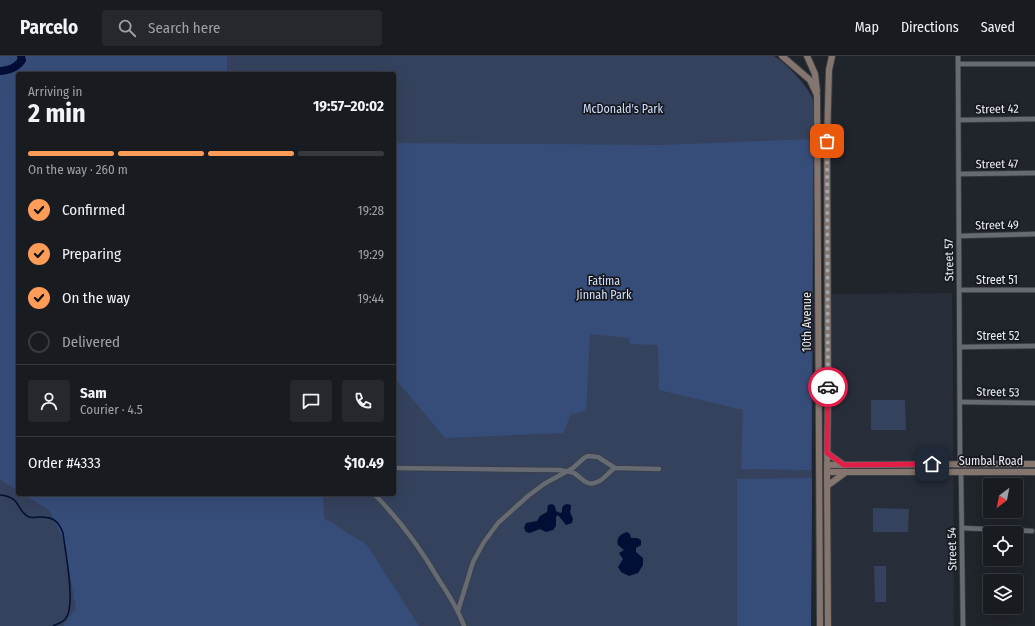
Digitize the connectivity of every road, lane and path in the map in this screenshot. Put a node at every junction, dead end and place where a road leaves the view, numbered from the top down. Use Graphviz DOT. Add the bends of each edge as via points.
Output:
graph roads {
  1 [pos="782,56"];
  2 [pos="808,56"];
  3 [pos="958,56"];
  4 [pos="831,57"];
  5 [pos="958,64"];
  6 [pos="1035,64"];
  7 [pos="817,95"];
  8 [pos="1035,119"];
  9 [pos="959,120"];
  10 [pos="1035,173"];
  11 [pos="959,174"];
  12 [pos="1035,234"];
  13 [pos="959,236"];
  14 [pos="818,248"];
  15 [pos="827,248"];
  16 [pos="960,290"];
  17 [pos="1035,290"];
  18 [pos="1035,346"];
  19 [pos="961,347"];
  20 [pos="960,402"];
  21 [pos="1035,403"];
  22 [pos="827,453"];
  23 [pos="960,464"];
  24 [pos="1035,464"];
  25 [pos="827,465"];
  26 [pos="844,465"];
  27 [pos="396,468"];
  28 [pos="615,468"];
  29 [pos="659,469"];
  30 [pos="567,471"];
  31 [pos="827,472"];
  32 [pos="846,472"];
  33 [pos="961,472"];
  34 [pos="1035,472"];
  35 [pos="827,486"];
  36 [pos="376,496"];
  37 [pos="962,528"];
  38 [pos="1032,531"];
  39 [pos="820,558"];
  40 [pos="828,558"];
  41 [pos="458,611"];
  42 [pos="464,626"];
  43 [pos="820,626"];
  44 [pos="828,626"];
  45 [pos="963,626"];
  1 -- 7 [label="main road, 10th Avenue" via="810,80"];
  2 -- 7 [label="main road" via="816,74"];
  3 -- 5 [label="street, Street 57"];
  4 -- 15 [label="main road, 10th Avenue" via="827,141"];
  5 -- 6 [label="street"];
  5 -- 9 [label="street, Street 57"];
  7 -- 14 [label="main road, 10th Avenue"];
  8 -- 9 [label="street, Street 42"];
  9 -- 11 [label="street, Street 57"];
  10 -- 11 [label="street, Street 47"];
  11 -- 13 [label="street, Street 57"];
  12 -- 13 [label="street, Street 49"];
  13 -- 16 [label="street, Street 57"];
  14 -- 15 [label="main road"];
  14 -- 39 [label="main road, 10th Avenue"];
  15 -- 22 [label="main road, 10th Avenue"];
  16 -- 17 [label="street, Street 51"];
  16 -- 19 [label="street, Street 57"];
  18 -- 19 [label="street, Street 52"];
  19 -- 20 [label="street, Street 57"];
  20 -- 21 [label="street, Street 53"];
  20 -- 23 [label="street, Street 57"];
  22 -- 25 [label="main road, 10th Avenue"];
  22 -- 26 [label="main road"];
  23 -- 24 [label="main road, Sumbal Road"];
  23 -- 26 [label="main road, Sumbal Road"];
  25 -- 26 [label="main road, Sumbal Road"];
  25 -- 31 [label="main road, 10th Avenue"];
  27 -- 30 [label="street"];
  28 -- 29 [label="street"];
  28 -- 30 [label="street" via="593,456 584,458"];
  28 -- 30 [label="street" via="593,484"];
  30 -- 41 [label="street" via="528,496 498,524 473,562"];
  31 -- 32 [label="main road, Sumbal Road"];
  31 -- 35 [label="main road, 10th Avenue"];
  32 -- 33 [label="main road, Sumbal Road"];
  32 -- 35 [label="main road"];
  33 -- 34 [label="main road, Sumbal Road"];
  33 -- 37 [label="street, Street 54"];
  35 -- 40 [label="main road, 10th Avenue"];
  36 -- 41 [label="street" via="422,551"];
  37 -- 38 [label="street"];
  37 -- 45 [label="street, Street 54"];
  39 -- 40 [label="main road"];
  39 -- 43 [label="main road, 10th Avenue"];
  40 -- 44 [label="main road, 10th Avenue"];
  41 -- 42 [label="street"];
}
